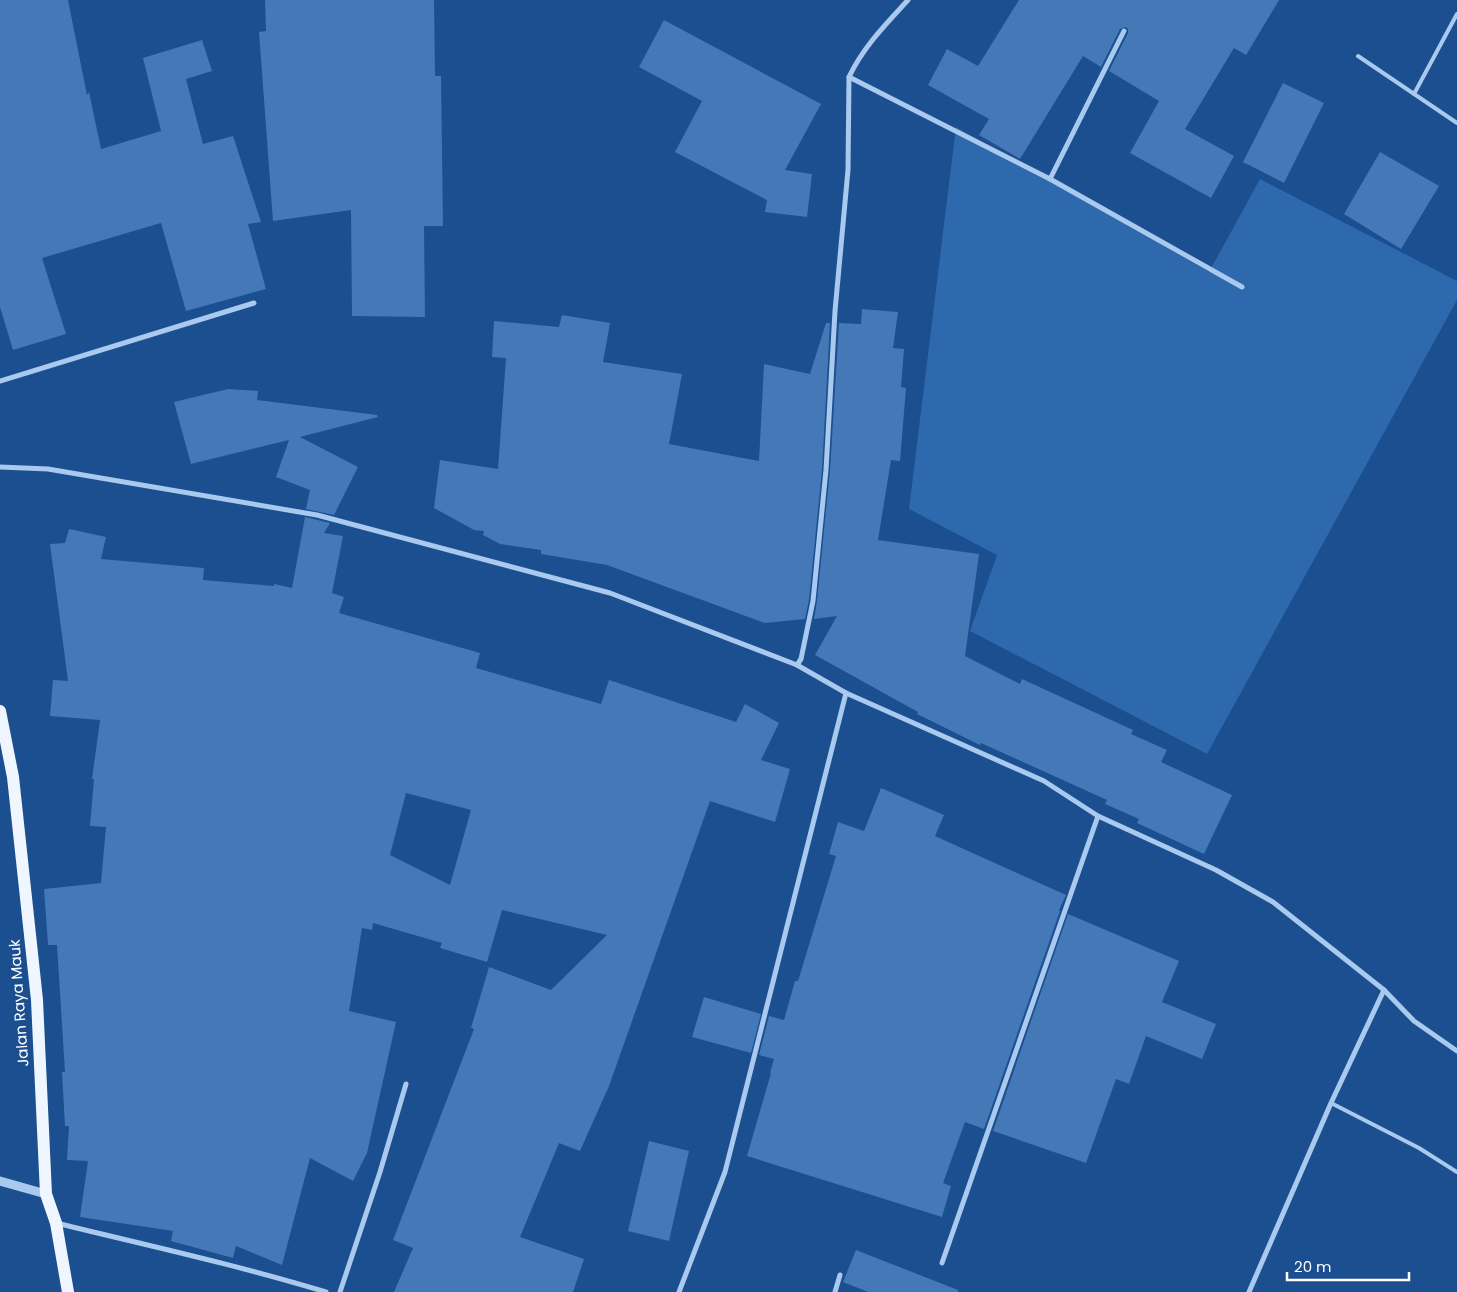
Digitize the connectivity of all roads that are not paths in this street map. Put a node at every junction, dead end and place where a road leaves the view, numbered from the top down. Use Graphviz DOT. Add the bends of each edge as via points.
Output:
graph roads {
  1 [pos="908,0"];
  2 [pos="1457,14"];
  3 [pos="1124,31"];
  4 [pos="1358,56"];
  5 [pos="848,77"];
  6 [pos="1414,94"];
  7 [pos="1457,123"];
  8 [pos="1050,179"];
  9 [pos="1242,286"];
  10 [pos="254,303"];
  11 [pos="0,381"];
  12 [pos="0,467"];
  13 [pos="797,665"];
  14 [pos="846,692"];
  15 [pos="0,711"];
  16 [pos="1098,816"];
  17 [pos="1384,990"];
  18 [pos="1457,1051"];
  19 [pos="406,1084"];
  20 [pos="1331,1103"];
  21 [pos="1457,1172"];
  22 [pos="0,1181"];
  23 [pos="46,1194"];
  24 [pos="56,1223"];
  25 [pos="942,1264"];
  26 [pos="840,1275"];
  27 [pos="68,1292"];
  28 [pos="326,1292"];
  29 [pos="340,1292"];
  30 [pos="679,1292"];
  31 [pos="836,1292"];
  32 [pos="1249,1292"];
  1 -- 5 [label="street" via="874,38"];
  2 -- 6 [label="lane"];
  3 -- 8 [label="street"];
  4 -- 6 [label="lane"];
  5 -- 8 [label="street"];
  5 -- 13 [label="street" via="848,170 835,311 826,470 813,601"];
  6 -- 7 [label="lane"];
  8 -- 9 [label="street"];
  10 -- 11 [label="street"];
  12 -- 13 [label="street" via="48,469 317,515 610,593"];
  13 -- 14 [label="street"];
  14 -- 16 [label="street" via="1044,781"];
  14 -- 30 [label="street" via="725,1172"];
  15 -- 23 [label="main road, Jalan Raya Mauk" via="13,777 37,1000"];
  16 -- 17 [label="street" via="1216,870 1273,902"];
  16 -- 25 [label="street"];
  17 -- 18 [label="street" via="1414,1021"];
  17 -- 20 [label="street"];
  19 -- 29 [label="street"];
  20 -- 21 [label="lane" via="1419,1148"];
  20 -- 32 [label="street"];
  22 -- 23 [label="street"];
  23 -- 24 [label="main road, Jalan Raya Mauk"];
  24 -- 27 [label="main road, Jalan Raya Mauk"];
  24 -- 28 [label="street" via="236,1266"];
  26 -- 31 [label="street"];
}
